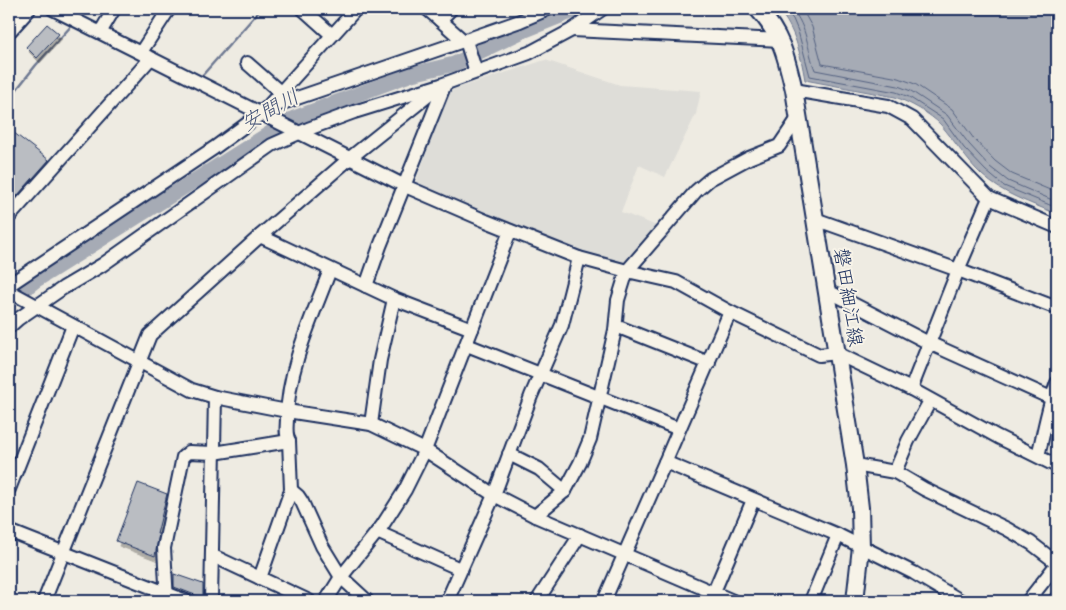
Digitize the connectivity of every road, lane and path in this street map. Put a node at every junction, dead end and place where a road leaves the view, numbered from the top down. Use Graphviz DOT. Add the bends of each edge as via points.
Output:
graph roads {
  1 [pos="27,9"];
  2 [pos="53,9"];
  3 [pos="114,9"];
  4 [pos="169,9"];
  5 [pos="303,9"];
  6 [pos="356,9"];
  7 [pos="427,9"];
  8 [pos="451,9"];
  9 [pos="548,9"];
  10 [pos="602,9"];
  11 [pos="758,9"];
  12 [pos="440,20"];
  13 [pos="9,29"];
  14 [pos="572,30"];
  15 [pos="101,31"];
  16 [pos="332,35"];
  17 [pos="780,40"];
  18 [pos="465,43"];
  19 [pos="146,55"];
  20 [pos="247,63"];
  21 [pos="475,70"];
  22 [pos="443,84"];
  23 [pos="794,90"];
  24 [pos="280,92"];
  25 [pos="264,112"];
  26 [pos="798,118"];
  27 [pos="298,131"];
  28 [pos="350,158"];
  29 [pos="405,186"];
  30 [pos="989,198"];
  31 [pos="9,217"];
  32 [pos="815,219"];
  33 [pos="1057,227"];
  34 [pos="510,231"];
  35 [pos="260,236"];
  36 [pos="579,258"];
  37 [pos="330,270"];
  38 [pos="958,270"];
  39 [pos="627,271"];
  40 [pos="9,285"];
  41 [pos="366,286"];
  42 [pos="826,290"];
  43 [pos="9,291"];
  44 [pos="394,299"];
  45 [pos="38,306"];
  46 [pos="1057,308"];
  47 [pos="730,312"];
  48 [pos="73,326"];
  49 [pos="616,326"];
  50 [pos="9,327"];
  51 [pos="472,329"];
  52 [pos="930,342"];
  53 [pos="467,345"];
  54 [pos="836,353"];
  55 [pos="140,362"];
  56 [pos="709,363"];
  57 [pos="542,375"];
  58 [pos="1057,383"];
  59 [pos="911,389"];
  60 [pos="215,397"];
  61 [pos="600,398"];
  62 [pos="930,401"];
  63 [pos="1053,408"];
  64 [pos="287,411"];
  65 [pos="371,424"];
  66 [pos="679,430"];
  67 [pos="289,441"];
  68 [pos="425,450"];
  69 [pos="214,453"];
  70 [pos="509,454"];
  71 [pos="1038,456"];
  72 [pos="665,462"];
  73 [pos="855,465"];
  74 [pos="1057,466"];
  75 [pos="895,472"];
  76 [pos="9,489"];
  77 [pos="291,490"];
  78 [pos="565,490"];
  79 [pos="494,495"];
  80 [pos="753,500"];
  81 [pos="534,516"];
  82 [pos="9,531"];
  83 [pos="377,532"];
  84 [pos="580,535"];
  85 [pos="838,535"];
  86 [pos="861,547"];
  87 [pos="64,552"];
  88 [pos="625,555"];
  89 [pos="213,556"];
  90 [pos="1057,564"];
  91 [pos="460,569"];
  92 [pos="341,577"];
  93 [pos="260,578"];
  94 [pos="167,597"];
  95 [pos="712,597"];
  96 [pos="44,601"];
  97 [pos="186,601"];
  98 [pos="211,601"];
  99 [pos="309,601"];
  100 [pos="326,601"];
  101 [pos="367,601"];
  102 [pos="447,601"];
  103 [pos="537,601"];
  104 [pos="604,601"];
  105 [pos="733,601"];
  106 [pos="811,601"];
  107 [pos="855,601"];
  108 [pos="961,601"];
  109 [pos="1028,601"];
  1 -- 13 [label="main road"];
  2 -- 15 [label="street"];
  3 -- 15 [label="street"];
  4 -- 19 [label="street"];
  5 -- 16 [label="street"];
  6 -- 16 [label="street"];
  7 -- 12 [label="street"];
  8 -- 12 [label="street"];
  9 -- 18 [label="street"];
  10 -- 14 [label="street"];
  11 -- 17 [label="main road, 磐田細江線"];
  12 -- 18 [label="street"];
  14 -- 17 [label="street"];
  14 -- 21 [label="street" via="529,53"];
  15 -- 19 [label="street"];
  16 -- 24 [label="street"];
  17 -- 23 [label="main road, 磐田細江線"];
  18 -- 21 [label="street"];
  18 -- 25 [label="street"];
  19 -- 25 [label="street"];
  19 -- 31 [label="street"];
  20 -- 24 [label="street"];
  21 -- 22 [label="street"];
  22 -- 27 [label="street"];
  22 -- 28 [label="street"];
  22 -- 29 [label="street"];
  23 -- 26 [label="main road, 磐田細江線"];
  23 -- 30 [label="street" via="888,106 912,119"];
  24 -- 25 [label="street"];
  25 -- 27 [label="street"];
  25 -- 40 [label="street"];
  26 -- 32 [label="main road, 磐田細江線"];
  26 -- 39 [label="street" via="779,146 710,179 696,191"];
  27 -- 28 [label="street"];
  27 -- 45 [label="street"];
  28 -- 29 [label="street"];
  28 -- 35 [label="street"];
  29 -- 34 [label="street"];
  29 -- 41 [label="street"];
  30 -- 33 [label="street"];
  30 -- 38 [label="street"];
  32 -- 38 [label="street"];
  32 -- 42 [label="main road, 磐田細江線"];
  34 -- 36 [label="street"];
  34 -- 51 [label="street"];
  35 -- 37 [label="street"];
  35 -- 55 [label="street" via="150,335"];
  36 -- 39 [label="street"];
  36 -- 57 [label="street" via="562,325"];
  37 -- 41 [label="street"];
  37 -- 64 [label="street" via="292,374"];
  38 -- 46 [label="street"];
  38 -- 52 [label="street"];
  39 -- 47 [label="street" via="676,282"];
  39 -- 49 [label="street" via="618,300"];
  41 -- 44 [label="street"];
  42 -- 52 [label="street"];
  42 -- 54 [label="main road, 磐田細江線"];
  43 -- 45 [label="street"];
  44 -- 51 [label="street"];
  44 -- 65 [label="street" via="380,360"];
  45 -- 48 [label="street"];
  45 -- 50 [label="street"];
  47 -- 54 [label="street" via="820,355"];
  47 -- 56 [label="street"];
  48 -- 55 [label="street"];
  48 -- 76 [label="street"];
  49 -- 56 [label="street"];
  49 -- 61 [label="street"];
  51 -- 53 [label="street"];
  52 -- 59 [label="street"];
  52 -- 63 [label="street"];
  53 -- 57 [label="street"];
  53 -- 68 [label="street"];
  54 -- 59 [label="street"];
  54 -- 73 [label="main road, 磐田細江線"];
  55 -- 60 [label="street" via="192,390"];
  55 -- 87 [label="street"];
  56 -- 66 [label="street"];
  57 -- 61 [label="street"];
  57 -- 70 [label="street"];
  58 -- 63 [label="street"];
  59 -- 62 [label="street"];
  60 -- 64 [label="street"];
  60 -- 69 [label="street"];
  61 -- 66 [label="street"];
  61 -- 78 [label="street" via="590,439"];
  62 -- 71 [label="street"];
  62 -- 75 [label="street"];
  63 -- 71 [label="street"];
  64 -- 65 [label="street"];
  64 -- 67 [label="street" via="286,436"];
  65 -- 68 [label="street"];
  66 -- 72 [label="street"];
  67 -- 69 [label="street"];
  67 -- 77 [label="street"];
  68 -- 79 [label="street"];
  68 -- 83 [label="street" via="405,490"];
  69 -- 89 [label="street"];
  69 -- 94 [label="street" via="189,452 183,457 164,548"];
  70 -- 78 [label="street" via="539,469"];
  70 -- 79 [label="street"];
  71 -- 74 [label="street"];
  72 -- 80 [label="street"];
  72 -- 88 [label="street"];
  73 -- 75 [label="street"];
  73 -- 86 [label="main road, 磐田細江線"];
  75 -- 90 [label="street" via="1007,529"];
  77 -- 92 [label="street" via="302,502 322,546"];
  77 -- 93 [label="street"];
  78 -- 81 [label="street"];
  79 -- 81 [label="street"];
  79 -- 91 [label="street"];
  80 -- 85 [label="street"];
  80 -- 95 [label="street"];
  81 -- 84 [label="street"];
  82 -- 87 [label="street"];
  83 -- 91 [label="street"];
  83 -- 92 [label="street"];
  84 -- 88 [label="street"];
  84 -- 103 [label="street"];
  85 -- 86 [label="street"];
  85 -- 106 [label="street"];
  86 -- 107 [label="main road, 磐田細江線"];
  86 -- 108 [label="street"];
  87 -- 94 [label="street"];
  87 -- 96 [label="street"];
  88 -- 95 [label="street"];
  88 -- 104 [label="street"];
  89 -- 93 [label="street"];
  89 -- 98 [label="street"];
  90 -- 109 [label="street"];
  91 -- 102 [label="street"];
  92 -- 100 [label="street"];
  92 -- 101 [label="street"];
  93 -- 99 [label="street"];
  94 -- 97 [label="street"];
  95 -- 105 [label="street"];
}
